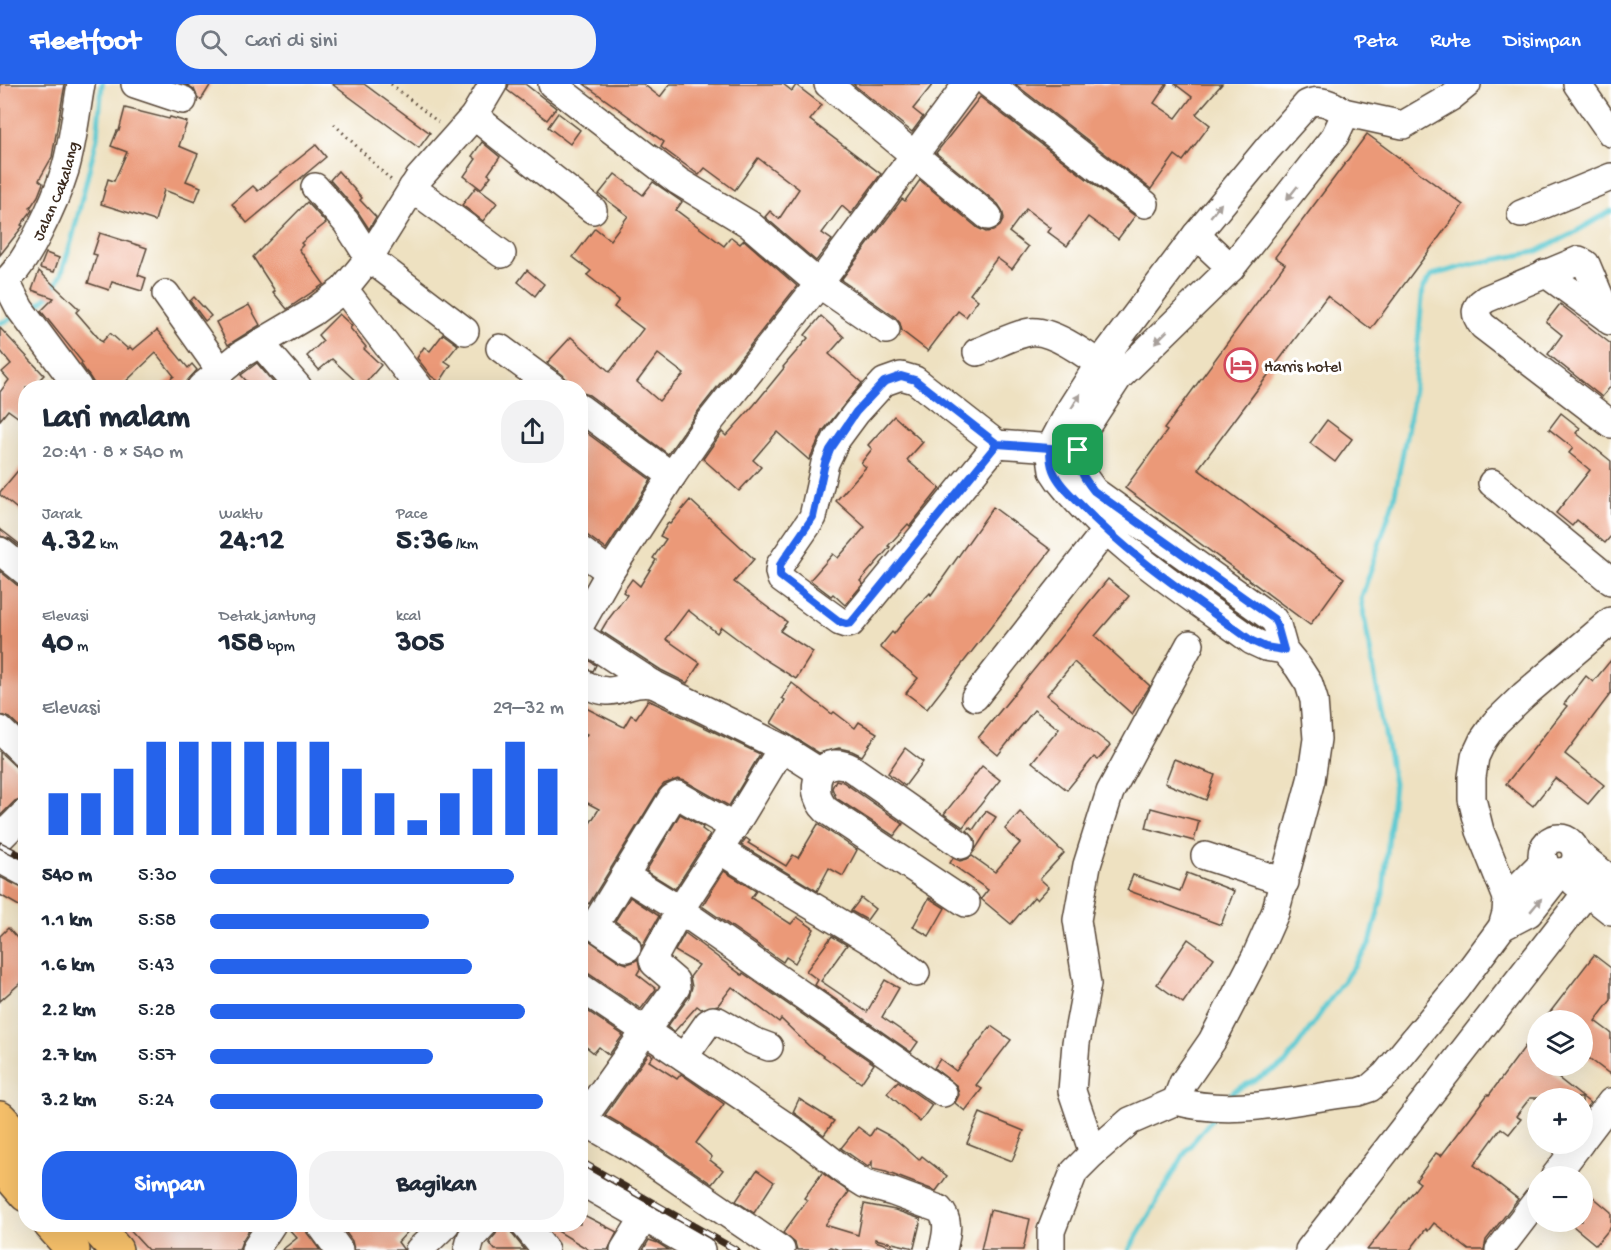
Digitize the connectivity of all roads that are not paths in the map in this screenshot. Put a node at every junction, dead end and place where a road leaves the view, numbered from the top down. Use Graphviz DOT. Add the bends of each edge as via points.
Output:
graph roads {
  1 [pos="81,84"];
  2 [pos="135,84"];
  3 [pos="494,84"];
  4 [pos="552,84"];
  5 [pos="828,84"];
  6 [pos="967,84"];
  7 [pos="988,84"];
  8 [pos="1467,84"];
  9 [pos="1577,84"];
  10 [pos="183,100"];
  11 [pos="1343,112"];
  12 [pos="474,116"];
  13 [pos="1611,133"];
  14 [pos="915,155"];
  15 [pos="1611,177"];
  16 [pos="315,187"];
  17 [pos="409,192"];
  18 [pos="1145,204"];
  19 [pos="593,210"];
  20 [pos="1521,214"];
  21 [pos="988,216"];
  22 [pos="1196,235"];
  23 [pos="502,254"];
  24 [pos="369,258"];
  25 [pos="1231,268"];
  26 [pos="3,283"];
  27 [pos="819,284"];
  28 [pos="344,290"];
  29 [pos="166,294"];
  30 [pos="1610,321"];
  31 [pos="886,330"];
  32 [pos="465,331"];
  33 [pos="260,343"];
  34 [pos="500,348"];
  35 [pos="977,352"];
  36 [pos="1109,371"];
  37 [pos="211,378"];
  38 [pos="73,380"];
  39 [pos="292,380"];
  40 [pos="414,380"];
  41 [pos="543,380"];
  42 [pos="588,414"];
  43 [pos="1611,424"];
  44 [pos="997,444"];
  45 [pos="1050,448"];
  46 [pos="1078,450"];
  47 [pos="672,476"];
  48 [pos="1492,483"];
  49 [pos="1106,530"];
  50 [pos="588,556"];
  51 [pos="610,572"];
  52 [pos="1611,580"];
  53 [pos="588,611"];
  54 [pos="1611,621"];
  55 [pos="588,641"];
  56 [pos="1190,644"];
  57 [pos="1284,650"];
  58 [pos="653,684"];
  59 [pos="588,685"];
  60 [pos="975,697"];
  61 [pos="0,730"];
  62 [pos="18,747"];
  63 [pos="782,748"];
  64 [pos="820,772"];
  65 [pos="734,827"];
  66 [pos="10,832"];
  67 [pos="961,845"];
  68 [pos="719,850"];
  69 [pos="18,852"];
  70 [pos="1205,856"];
  71 [pos="1561,864"];
  72 [pos="626,876"];
  73 [pos="1611,879"];
  74 [pos="1285,882"];
  75 [pos="1587,892"];
  76 [pos="1507,898"];
  77 [pos="966,903"];
  78 [pos="680,910"];
  79 [pos="1611,911"];
  80 [pos="588,925"];
  81 [pos="1502,927"];
  82 [pos="588,930"];
  83 [pos="627,948"];
  84 [pos="916,973"];
  85 [pos="588,993"];
  86 [pos="644,1032"];
  87 [pos="769,1047"];
  88 [pos="684,1058"];
  89 [pos="943,1093"];
  90 [pos="1611,1102"];
  91 [pos="1186,1104"];
  92 [pos="588,1109"];
  93 [pos="0,1118"];
  94 [pos="588,1123"];
  95 [pos="1593,1125"];
  96 [pos="18,1137"];
  97 [pos="0,1144"];
  98 [pos="1093,1153"];
  99 [pos="18,1164"];
  100 [pos="0,1165"];
  101 [pos="0,1183"];
  102 [pos="588,1186"];
  103 [pos="18,1187"];
  104 [pos="18,1193"];
  105 [pos="1527,1213"];
  106 [pos="644,1218"];
  107 [pos="57,1232"];
  108 [pos="78,1232"];
  109 [pos="100,1232"];
  110 [pos="267,1232"];
  111 [pos="326,1232"];
  112 [pos="438,1232"];
  113 [pos="530,1232"];
  114 [pos="73,1250"];
  115 [pos="95,1250"];
  116 [pos="116,1250"];
  117 [pos="255,1250"];
  118 [pos="339,1250"];
  119 [pos="419,1250"];
  120 [pos="545,1250"];
  121 [pos="624,1250"];
  122 [pos="701,1250"];
  123 [pos="781,1250"];
  124 [pos="943,1250"];
  125 [pos="1051,1250"];
  126 [pos="1309,1250"];
  127 [pos="1498,1250"];
  1 -- 26 [label="street, Jalan Cakalang" via="65,170 23,260"];
  2 -- 10 [label="street"];
  3 -- 12 [label="street"];
  4 -- 27 [label="street" via="678,181 749,224"];
  5 -- 14 [label="street"];
  6 -- 14 [label="street"];
  7 -- 18 [label="street"];
  8 -- 11 [label="street" via="1403,125"];
  9 -- 13 [label="street"];
  22 -- 11 [label="street, one-way" via="1306,104 1320,101"];
  11 -- 25 [label="street, one-way" via="1340,127 1328,147"];
  12 -- 17 [label="street"];
  12 -- 19 [label="street"];
  14 -- 21 [label="street"];
  14 -- 27 [label="street"];
  15 -- 20 [label="street"];
  16 -- 24 [label="street" via="346,222"];
  17 -- 23 [label="street"];
  17 -- 24 [label="street"];
  22 -- 25 [label="street"];
  22 -- 36 [label="street"];
  24 -- 28 [label="street"];
  24 -- 32 [label="street"];
  25 -- 36 [label="street, one-way"];
  26 -- 38 [label="street"];
  27 -- 31 [label="street"];
  27 -- 47 [label="street" via="708,424"];
  28 -- 33 [label="street"];
  28 -- 40 [label="street"];
  29 -- 37 [label="street"];
  30 -- 43 [label="street" via="1584,262 1576,261 1486,299 1476,315 1483,326"];
  33 -- 37 [label="street"];
  33 -- 39 [label="street"];
  34 -- 41 [label="street"];
  35 -- 36 [label="street" via="1032,332 1051,336"];
  45 -- 36 [label="street, one-way" via="1071,408"];
  36 -- 46 [label="street"];
  42 -- 47 [label="street"];
  44 -- 44 [label="street" via="915,380 901,376 884,382 856,412 830,450 813,517 780,565 781,579 840,622 851,623"];
  44 -- 45 [label="street"];
  45 -- 46 [label="street"];
  45 -- 49 [label="street" via="1053,471 1059,480"];
  46 -- 57 [label="street" via="1081,472 1094,491 1274,619"];
  47 -- 51 [label="street"];
  48 -- 52 [label="street"];
  49 -- 57 [label="street" via="1252,641"];
  49 -- 60 [label="street"];
  50 -- 51 [label="street"];
  51 -- 53 [label="street"];
  54 -- 76 [label="street" via="1495,723 1475,758 1472,799 1480,831"];
  55 -- 58 [label="street"];
  56 -- 98 [label="street" via="1110,792 1087,865 1077,920 1087,984 1072,1091"];
  57 -- 74 [label="street" via="1309,684 1317,716 1311,780"];
  58 -- 59 [label="street" via="604,692"];
  58 -- 63 [label="street"];
  61 -- 62 [label="street"];
  63 -- 64 [label="street"];
  63 -- 65 [label="street"];
  64 -- 67 [label="street" via="832,764 846,765"];
  64 -- 77 [label="street" via="816,794 821,806"];
  65 -- 68 [label="street"];
  65 -- 72 [label="street" via="676,795"];
  66 -- 69 [label="street"];
  68 -- 78 [label="street"];
  68 -- 84 [label="street" via="884,949"];
  70 -- 74 [label="street"];
  71 -- 73 [label="street"];
  71 -- 75 [label="street"];
  71 -- 76 [label="street"];
  81 -- 71 [label="street, one-way" via="1529,913"];
  72 -- 78 [label="street"];
  72 -- 80 [label="street"];
  74 -- 91 [label="street" via="1255,958 1212,1041 1183,1083"];
  75 -- 79 [label="street"];
  75 -- 126 [label="street"];
  76 -- 81 [label="street"];
  78 -- 86 [label="street" via="653,959 675,981 676,988"];
  78 -- 89 [label="street"];
  81 -- 91 [label="street" via="1448,999 1370,1088 1240,1109"];
  82 -- 83 [label="street"];
  85 -- 86 [label="street"];
  86 -- 88 [label="street"];
  86 -- 92 [label="street"];
  87 -- 88 [label="street" via="713,1020"];
  88 -- 124 [label="street" via="865,1184 939,1209 948,1225"];
  90 -- 95 [label="street"];
  91 -- 98 [label="street" via="1130,1121"];
  93 -- 96 [label="main road"];
  94 -- 123 [label="street"];
  97 -- 99 [label="main road"];
  98 -- 125 [label="street" via="1074,1172 1051,1232"];
  100 -- 103 [label="main road"];
  101 -- 104 [label="main road"];
  102 -- 106 [label="street"];
  105 -- 127 [label="street"];
  106 -- 121 [label="street"];
  106 -- 122 [label="street"];
  107 -- 114 [label="main road"];
  108 -- 115 [label="main road"];
  109 -- 116 [label="main road"];
  110 -- 117 [label="street"];
  111 -- 118 [label="street"];
  112 -- 119 [label="street"];
  113 -- 120 [label="street"];
}
